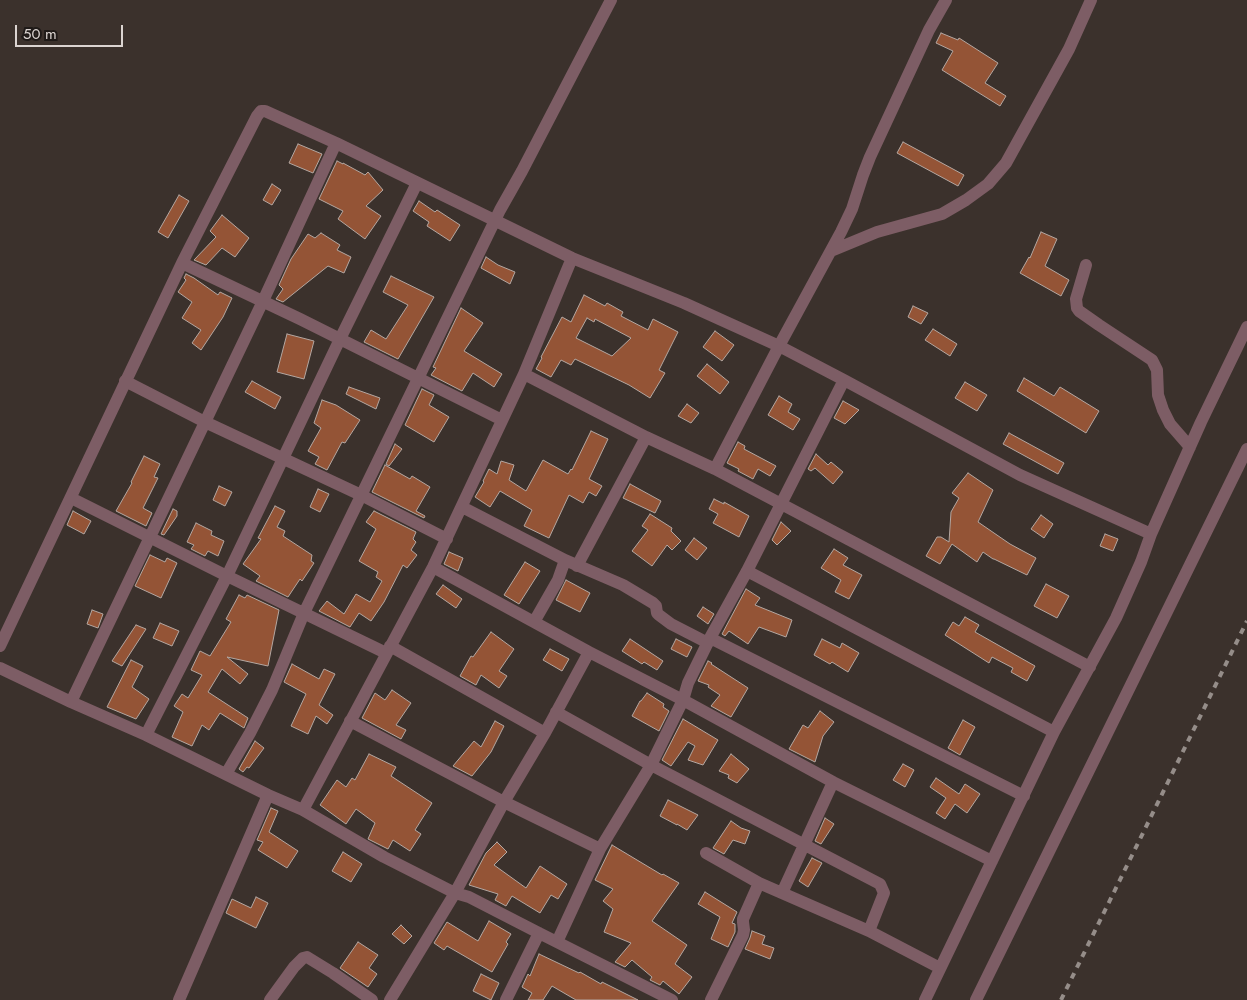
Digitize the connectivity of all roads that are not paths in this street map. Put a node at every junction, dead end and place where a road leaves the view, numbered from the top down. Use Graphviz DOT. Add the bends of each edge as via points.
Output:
graph roads {
  1 [pos="611,0"];
  2 [pos="946,0"];
  3 [pos="1091,0"];
  4 [pos="336,143"];
  5 [pos="417,183"];
  6 [pos="494,222"];
  7 [pos="831,251"];
  8 [pos="572,258"];
  9 [pos="182,263"];
  10 [pos="1086,265"];
  11 [pos="263,301"];
  12 [pos="1247,328"];
  13 [pos="340,338"];
  14 [pos="778,346"];
  15 [pos="524,374"];
  16 [pos="418,377"];
  17 [pos="844,380"];
  18 [pos="125,381"];
  19 [pos="502,420"];
  20 [pos="205,422"];
  21 [pos="646,436"];
  22 [pos="1190,447"];
  23 [pos="1247,449"];
  24 [pos="283,458"];
  25 [pos="715,469"];
  26 [pos="361,495"];
  27 [pos="71,498"];
  28 [pos="781,504"];
  29 [pos="462,507"];
  30 [pos="1151,534"];
  31 [pos="150,537"];
  32 [pos="447,539"];
  33 [pos="571,563"];
  34 [pos="433,567"];
  35 [pos="747,571"];
  36 [pos="227,576"];
  37 [pos="304,613"];
  38 [pos="534,622"];
  39 [pos="709,640"];
  40 [pos="0,646"];
  41 [pos="388,650"];
  42 [pos="590,652"];
  43 [pos="1090,667"];
  44 [pos="0,668"];
  45 [pos="683,700"];
  46 [pos="71,702"];
  47 [pos="556,712"];
  48 [pos="350,721"];
  49 [pos="1054,732"];
  50 [pos="545,733"];
  51 [pos="146,735"];
  52 [pos="651,765"];
  53 [pos="226,774"];
  54 [pos="833,782"];
  55 [pos="268,796"];
  56 [pos="1024,796"];
  57 [pos="504,802"];
  58 [pos="303,810"];
  59 [pos="805,844"];
  60 [pos="600,849"];
  61 [pos="706,853"];
  62 [pos="992,861"];
  63 [pos="759,882"];
  64 [pos="455,893"];
  65 [pos="782,893"];
  66 [pos="868,931"];
  67 [pos="539,933"];
  68 [pos="557,942"];
  69 [pos="940,968"];
  70 [pos="179,1000"];
  71 [pos="270,1000"];
  72 [pos="372,1000"];
  73 [pos="390,1000"];
  74 [pos="506,1000"];
  75 [pos="672,1000"];
  76 [pos="711,1000"];
  77 [pos="925,1000"];
  78 [pos="976,1000"];
  1 -- 6 [label="street"];
  2 -- 7 [label="street" via="870,157 852,209"];
  3 -- 7 [label="street" via="1069,49 1006,163 988,184 942,214 877,232"];
  4 -- 5 [label="street"];
  4 -- 9 [label="street" via="271,112 261,112"];
  4 -- 11 [label="street"];
  5 -- 6 [label="street"];
  5 -- 13 [label="street"];
  6 -- 8 [label="street"];
  6 -- 16 [label="street"];
  7 -- 14 [label="street"];
  8 -- 14 [label="street" via="684,303"];
  8 -- 15 [label="street"];
  9 -- 11 [label="street"];
  9 -- 18 [label="street"];
  10 -- 22 [label="street" via="1076,299 1077,308 1152,360 1157,370 1158,394 1163,410 1170,424"];
  11 -- 13 [label="street"];
  11 -- 20 [label="street"];
  12 -- 22 [label="street"];
  13 -- 16 [label="street"];
  13 -- 24 [label="street"];
  14 -- 17 [label="street"];
  14 -- 25 [label="street"];
  15 -- 19 [label="street"];
  15 -- 21 [label="street"];
  16 -- 19 [label="street"];
  16 -- 26 [label="street"];
  17 -- 28 [label="street"];
  17 -- 30 [label="street" via="1020,475"];
  18 -- 20 [label="street"];
  18 -- 27 [label="street"];
  19 -- 29 [label="street"];
  20 -- 24 [label="street"];
  20 -- 31 [label="street"];
  21 -- 25 [label="street"];
  21 -- 33 [label="street"];
  22 -- 30 [label="street"];
  23 -- 78 [label="street"];
  24 -- 26 [label="street"];
  24 -- 36 [label="street"];
  25 -- 28 [label="street"];
  26 -- 32 [label="street"];
  26 -- 37 [label="street"];
  27 -- 31 [label="street"];
  27 -- 40 [label="street"];
  28 -- 35 [label="street"];
  28 -- 43 [label="street"];
  29 -- 32 [label="street"];
  29 -- 33 [label="street"];
  30 -- 43 [label="street" via="1116,618"];
  31 -- 36 [label="street"];
  31 -- 46 [label="street"];
  32 -- 34 [label="street"];
  33 -- 38 [label="street"];
  33 -- 39 [label="street" via="623,585 649,600 656,606 657,613 671,624"];
  34 -- 38 [label="street"];
  34 -- 41 [label="street"];
  35 -- 39 [label="street"];
  35 -- 49 [label="street"];
  36 -- 37 [label="street"];
  36 -- 51 [label="street"];
  37 -- 41 [label="street"];
  37 -- 53 [label="street" via="272,690"];
  38 -- 42 [label="street"];
  39 -- 45 [label="street"];
  39 -- 56 [label="street"];
  41 -- 48 [label="street"];
  41 -- 50 [label="street"];
  42 -- 45 [label="street"];
  42 -- 47 [label="street"];
  43 -- 49 [label="street"];
  44 -- 46 [label="street"];
  45 -- 52 [label="street"];
  45 -- 54 [label="street"];
  46 -- 51 [label="street"];
  47 -- 50 [label="street"];
  47 -- 52 [label="street"];
  48 -- 57 [label="street"];
  48 -- 58 [label="street"];
  49 -- 56 [label="street"];
  50 -- 57 [label="street"];
  51 -- 53 [label="street"];
  52 -- 59 [label="street"];
  52 -- 60 [label="street"];
  53 -- 55 [label="street"];
  54 -- 59 [label="street"];
  54 -- 62 [label="street"];
  55 -- 58 [label="street"];
  55 -- 70 [label="street"];
  56 -- 62 [label="street"];
  57 -- 60 [label="street"];
  57 -- 64 [label="street"];
  58 -- 64 [label="street"];
  59 -- 65 [label="street"];
  59 -- 66 [label="street" via="880,884 884,893"];
  60 -- 68 [label="street"];
  61 -- 63 [label="street"];
  62 -- 69 [label="street"];
  63 -- 65 [label="street"];
  63 -- 76 [label="street" via="743,919 743,935"];
  64 -- 67 [label="street"];
  64 -- 73 [label="street"];
  65 -- 66 [label="street"];
  66 -- 69 [label="street"];
  67 -- 68 [label="street"];
  67 -- 74 [label="street"];
  68 -- 75 [label="street"];
  69 -- 77 [label="street"];
  71 -- 72 [label="street" via="294,967 307,957"];
}
